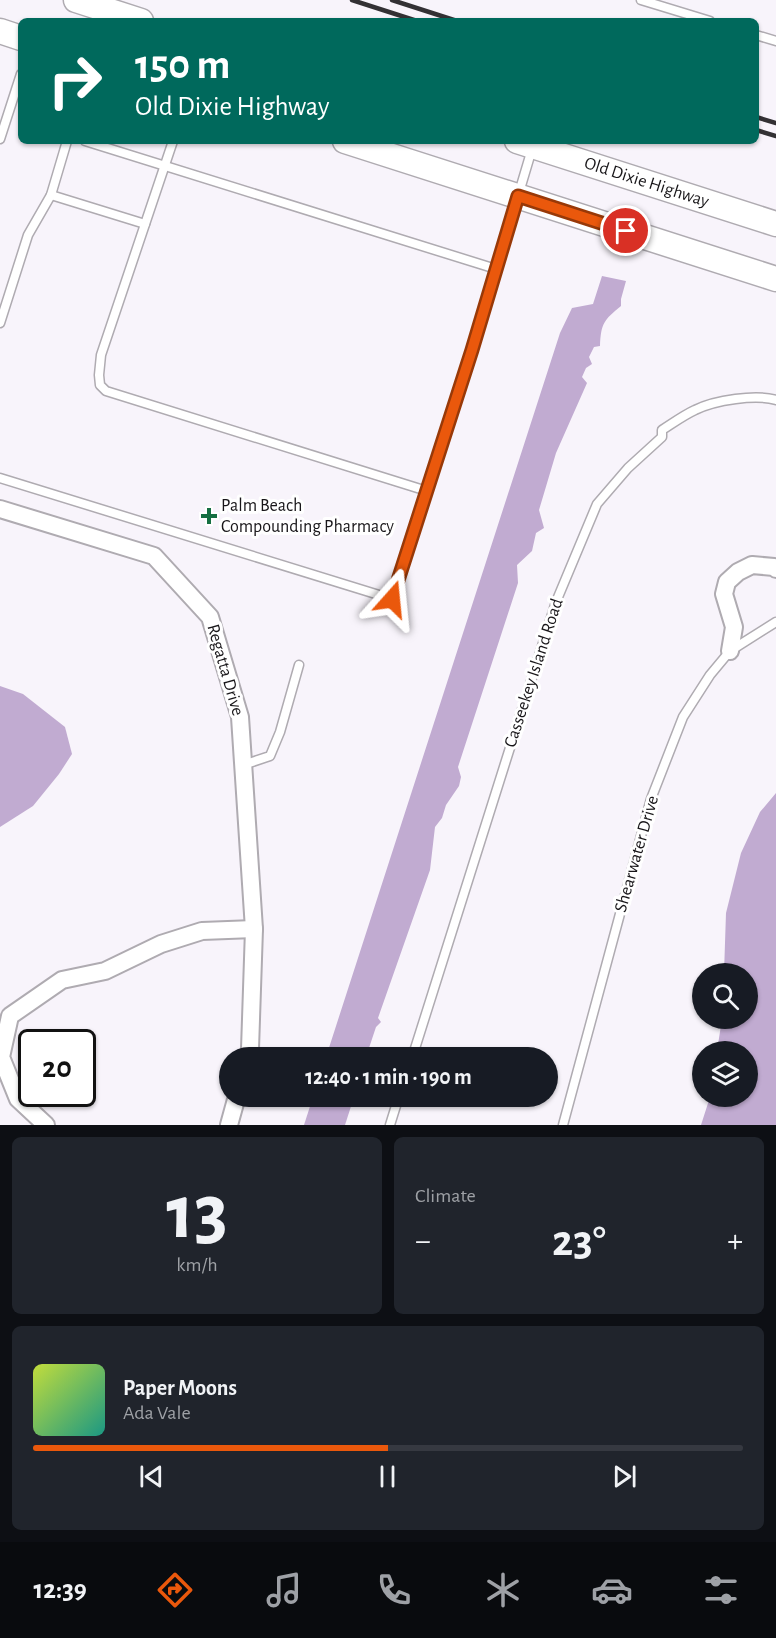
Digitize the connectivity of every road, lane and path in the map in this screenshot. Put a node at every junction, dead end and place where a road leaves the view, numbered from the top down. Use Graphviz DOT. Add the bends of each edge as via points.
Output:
graph roads {
  1 [pos="76,0"];
  2 [pos="641,0"];
  3 [pos="132,18"];
  4 [pos="700,18"];
  5 [pos="0,31"];
  6 [pos="759,36"];
  7 [pos="18,37"];
  8 [pos="776,41"];
  9 [pos="18,81"];
  10 [pos="4,114"];
  11 [pos="0,139"];
  12 [pos="66,144"];
  13 [pos="94,144"];
  14 [pos="172,144"];
  15 [pos="354,144"];
  16 [pos="525,144"];
  17 [pos="164,166"];
  18 [pos="51,195"];
  19 [pos="518,196"];
  20 [pos="145,224"];
  21 [pos="776,224"];
  22 [pos="496,269"];
  23 [pos="776,279"];
  24 [pos="0,323"];
  25 [pos="776,400"];
  26 [pos="0,478"];
  27 [pos="427,490"];
  28 [pos="0,510"];
  29 [pos="776,569"];
  30 [pos="776,622"];
  31 [pos="730,651"];
  32 [pos="298,665"];
  33 [pos="243,765"];
  34 [pos="254,929"];
  35 [pos="250,1047"];
  36 [pos="415,1047"];
  37 [pos="234,1107"];
  38 [pos="396,1107"];
  39 [pos="46,1125"];
  40 [pos="229,1125"];
  41 [pos="390,1125"];
  42 [pos="563,1125"];
  1 -- 3 [label="main road"];
  2 -- 4 [label="lane"];
  5 -- 7 [label="main road"];
  6 -- 8 [label="lane"];
  9 -- 10 [label="lane"];
  10 -- 11 [label="lane"];
  12 -- 18 [label="lane"];
  13 -- 17 [label="lane"];
  14 -- 17 [label="lane"];
  15 -- 19 [label="main road"];
  16 -- 19 [label="lane"];
  16 -- 21 [label="main road, Old Dixie Highway"];
  17 -- 20 [label="lane"];
  17 -- 22 [label="lane"];
  18 -- 20 [label="lane"];
  18 -- 24 [label="lane" via="28,234"];
  19 -- 22 [label="lane"];
  19 -- 23 [label="main road"];
  20 -- 27 [label="lane" via="101,355 100,385 106,391"];
  22 -- 27 [label="lane"];
  25 -- 36 [label="lane, Casseekey Island Road" via="732,400 697,409 662,430 662,437 597,504 556,602"];
  26 -- 27 [label="lane" via="392,599"];
  28 -- 33 [label="street, Regatta Drive" via="154,556 210,617 240,717"];
  29 -- 31 [label="street" via="752,565 727,582 726,608 734,627"];
  30 -- 31 [label="lane, Shearwater Drive"];
  31 -- 42 [label="lane, Shearwater Drive" via="683,717 651,799"];
  32 -- 33 [label="lane" via="270,756"];
  33 -- 34 [label="street, Regatta Drive"];
  34 -- 35 [label="street, Regatta Drive"];
  34 -- 39 [label="street" via="202,931 161,944 105,971 62,980 10,1016 1,1057 18,1099"];
  37 -- 40 [label="street"];
  38 -- 41 [label="lane"];
}
